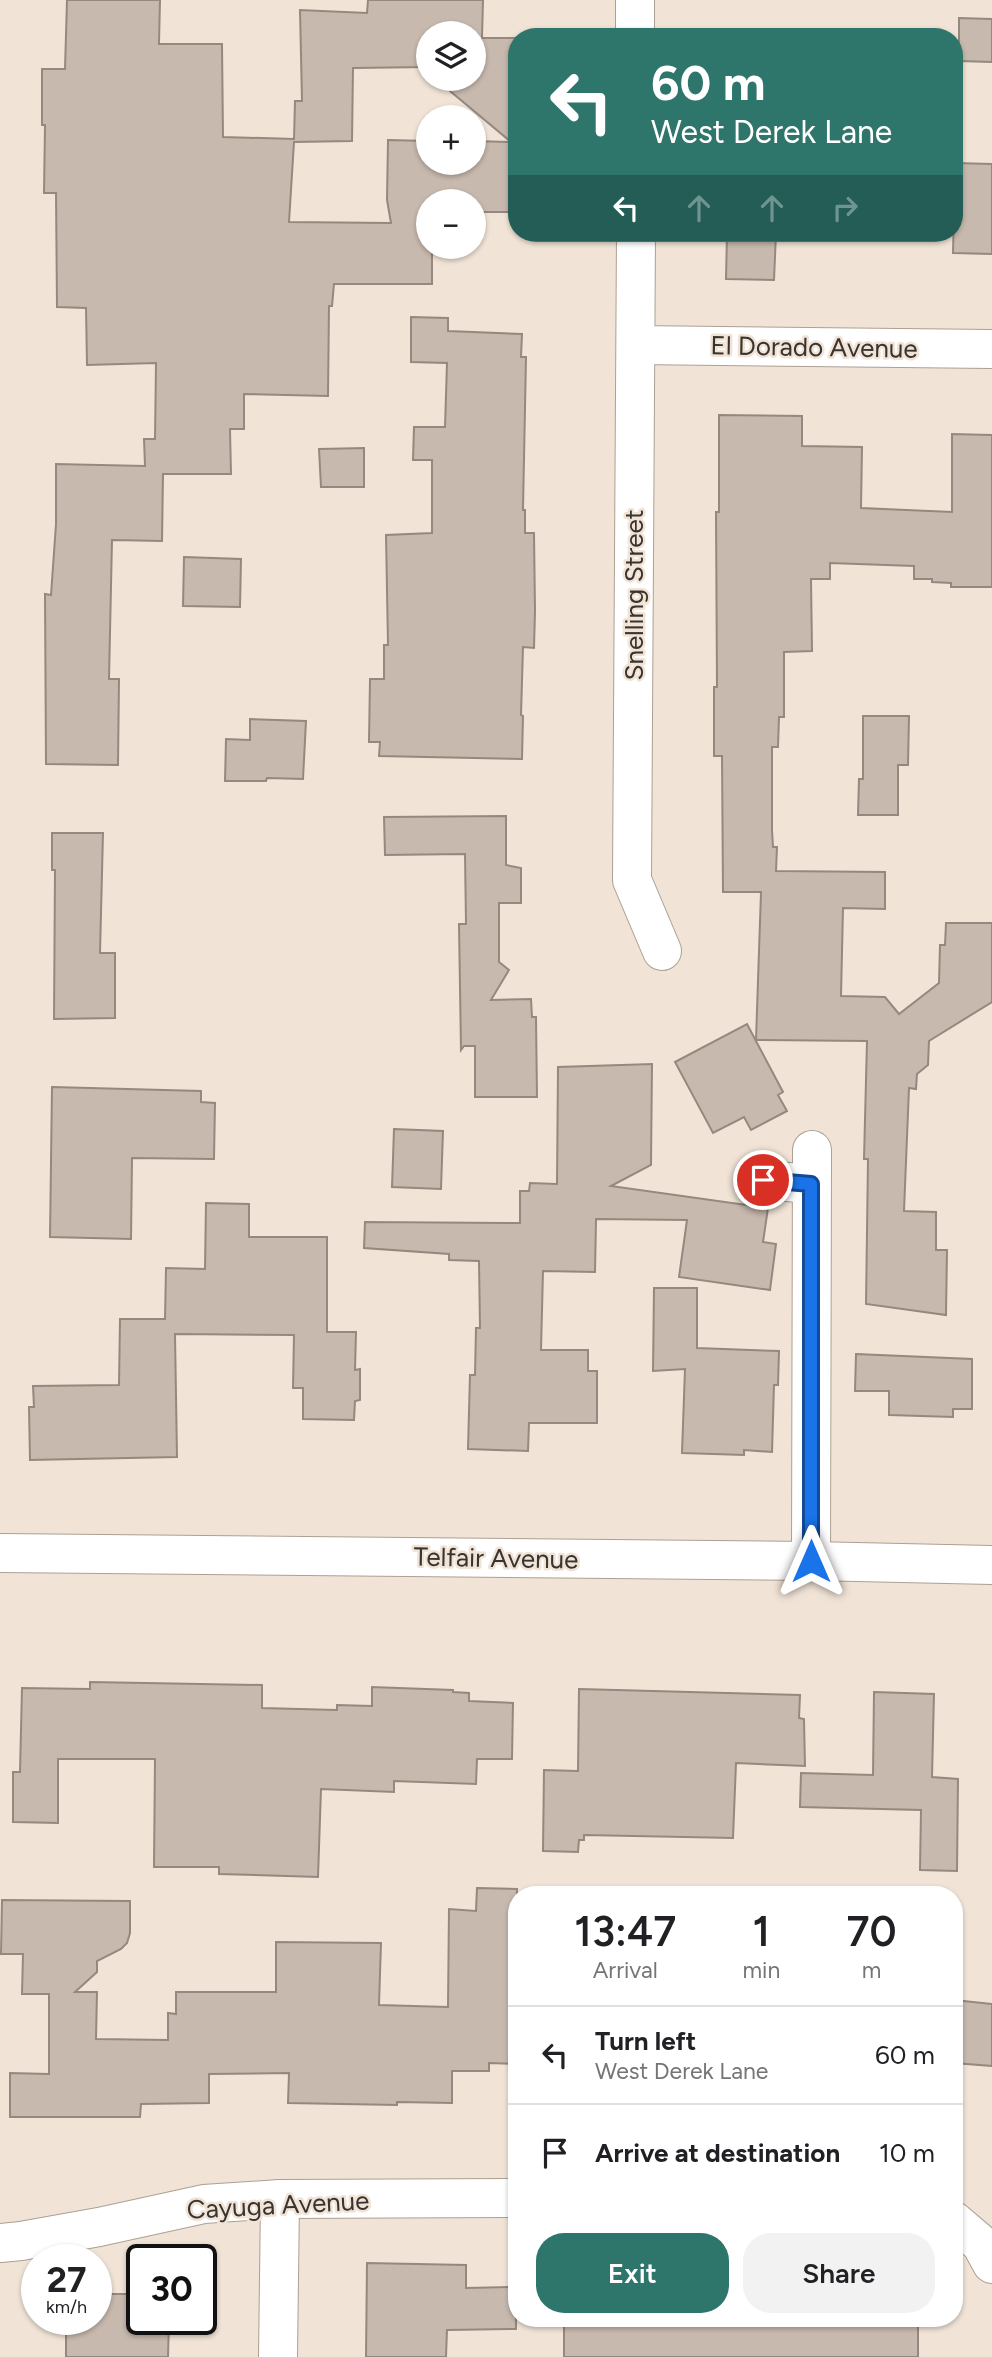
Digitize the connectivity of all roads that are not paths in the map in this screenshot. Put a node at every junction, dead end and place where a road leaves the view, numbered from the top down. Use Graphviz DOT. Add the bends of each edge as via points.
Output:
graph roads {
  1 [pos="635,0"];
  2 [pos="635,28"];
  3 [pos="636,242"];
  4 [pos="636,345"];
  5 [pos="992,349"];
  6 [pos="663,951"];
  7 [pos="763,1180"];
  8 [pos="0,1553"];
  9 [pos="811,1561"];
  10 [pos="992,1565"];
  11 [pos="280,2199"];
  12 [pos="508,2199"];
  13 [pos="963,2229"];
  14 [pos="0,2243"];
  15 [pos="992,2264"];
  16 [pos="278,2357"];
  1 -- 2 [label="street"];
  3 -- 4 [label="street, Snelling Street"];
  4 -- 5 [label="street, El Dorado Avenue"];
  4 -- 6 [label="street, Snelling Street" via="632,880"];
  7 -- 9 [label="street" via="811,1167"];
  8 -- 9 [label="street, Telfair Avenue"];
  9 -- 10 [label="street, Telfair Avenue"];
  11 -- 12 [label="street, Cayuga Avenue"];
  11 -- 14 [label="street, Cayuga Avenue" via="204,2204"];
  11 -- 16 [label="street"];
  13 -- 15 [label="street" via="981,2244"];
}
